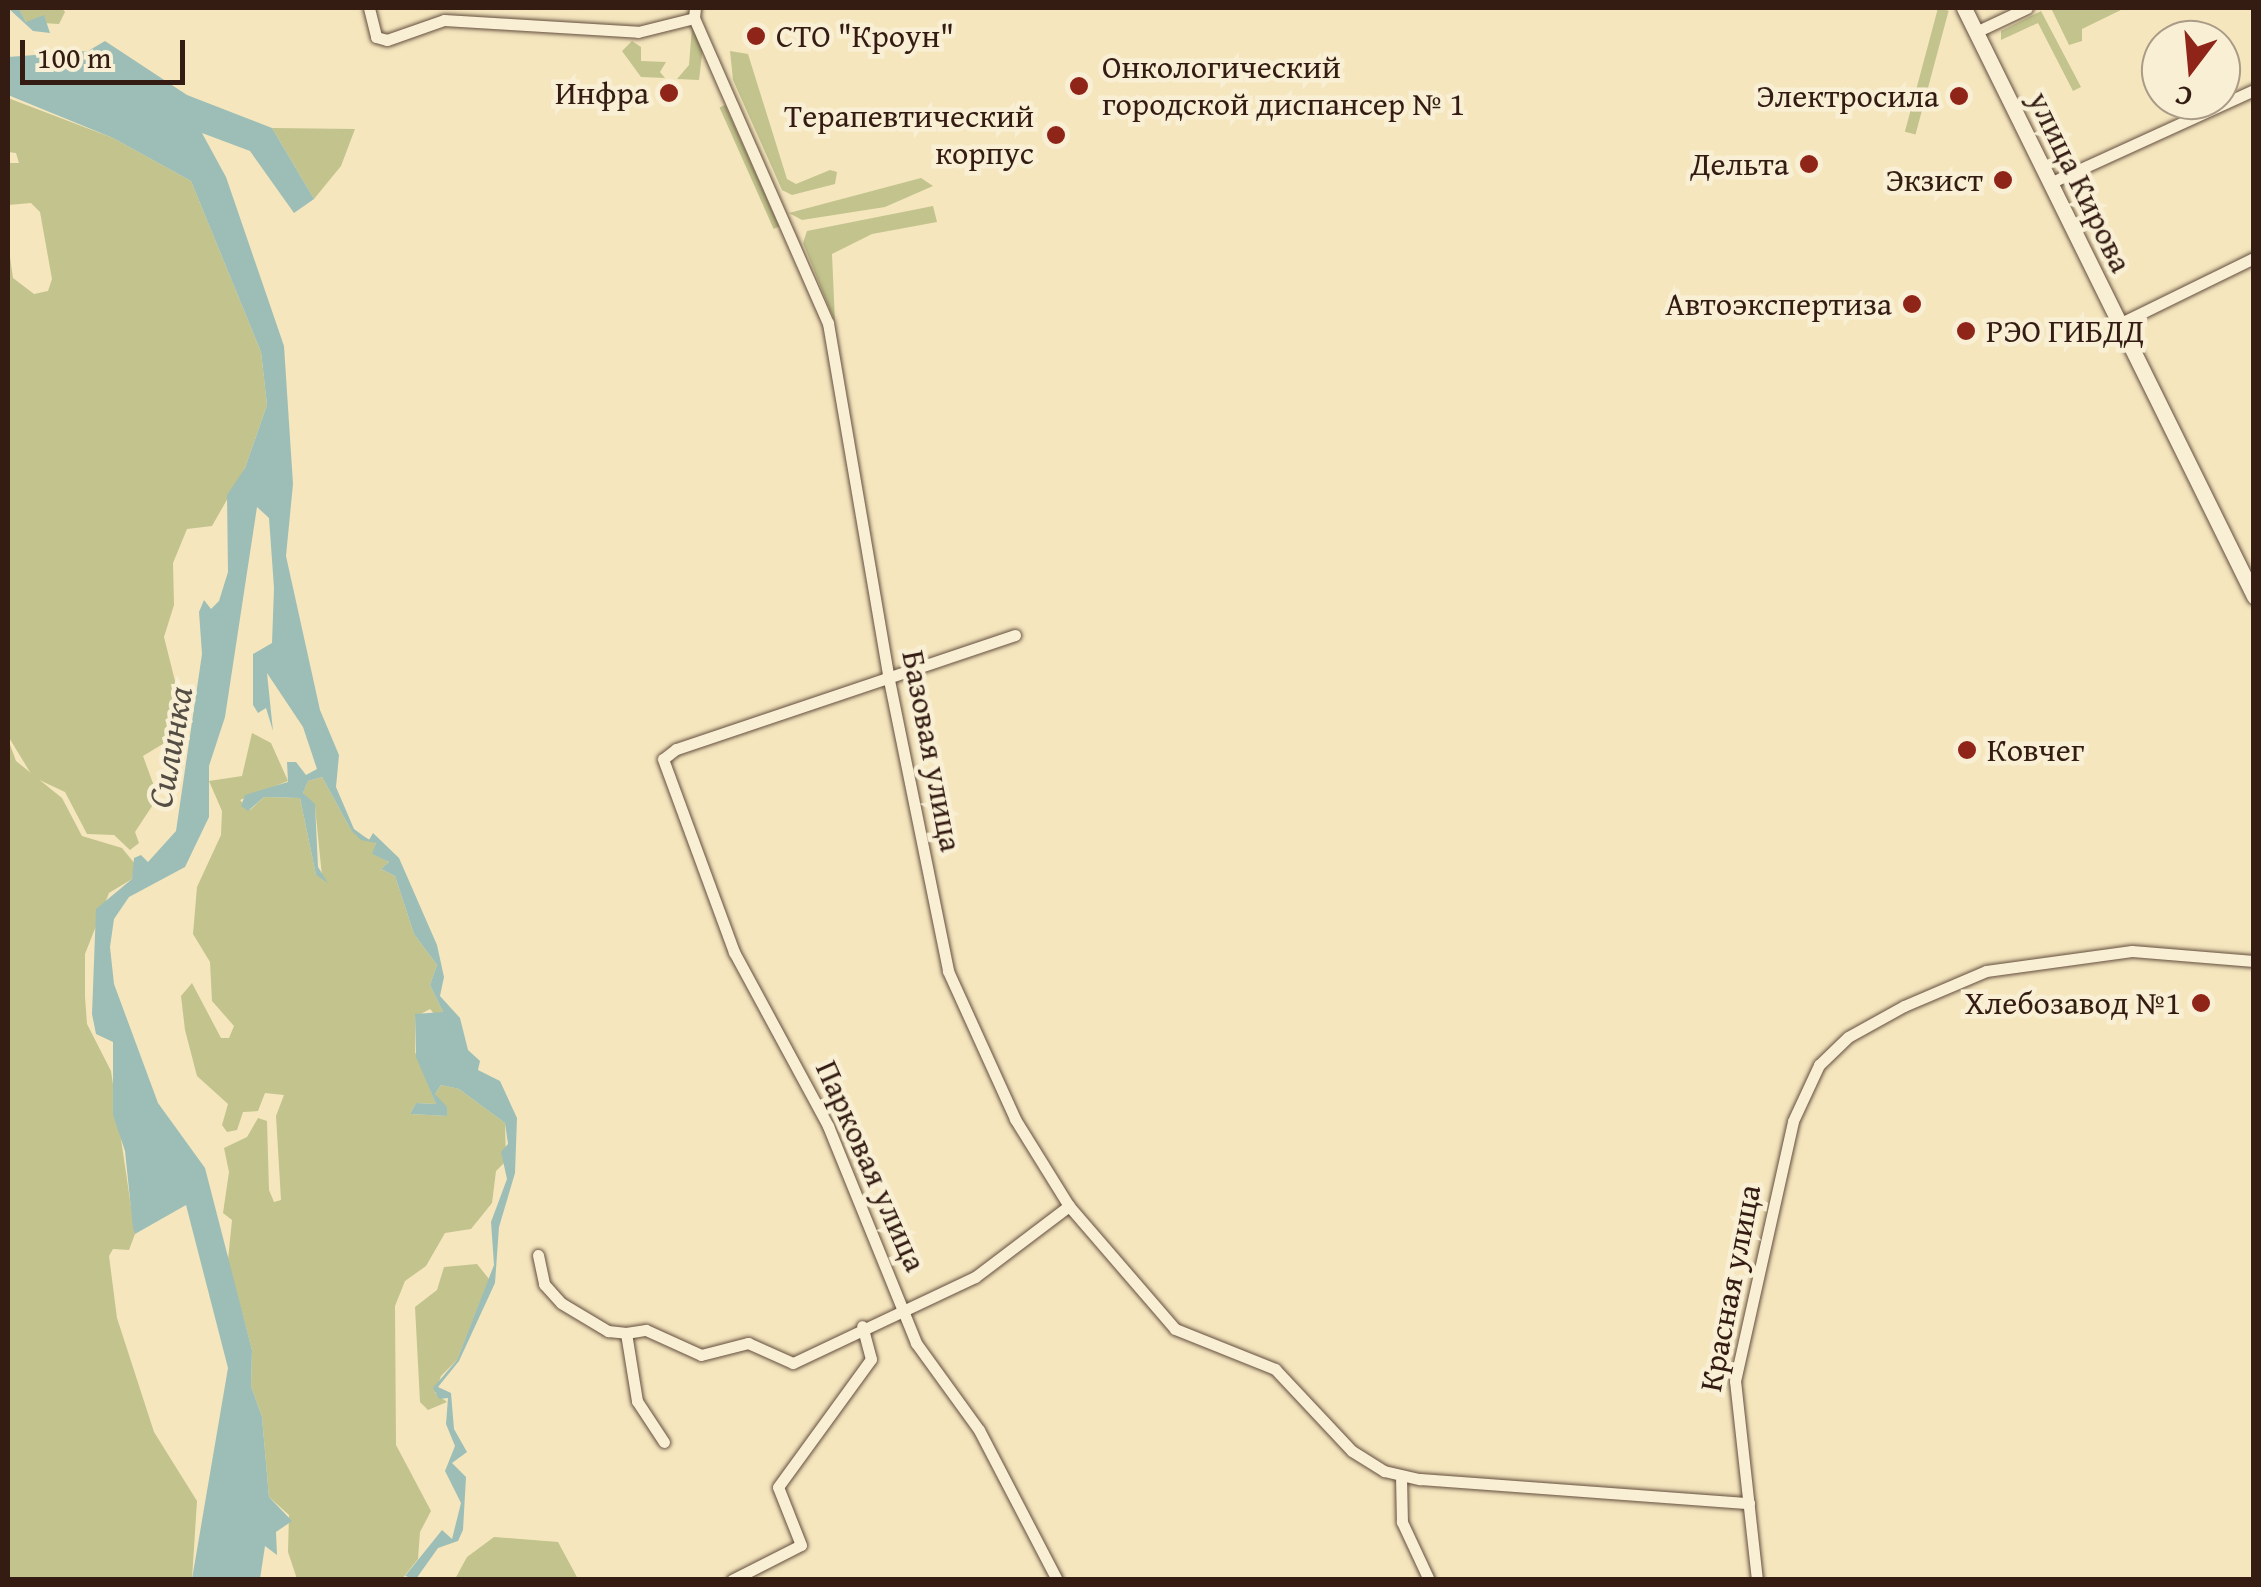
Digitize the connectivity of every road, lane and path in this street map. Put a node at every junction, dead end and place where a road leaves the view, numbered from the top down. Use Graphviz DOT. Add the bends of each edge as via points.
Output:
graph roads {
  1 [pos="368,8"];
  2 [pos="1964,8"];
  3 [pos="2027,8"];
  4 [pos="695,13"];
  5 [pos="1976,32"];
  6 [pos="2254,90"];
  7 [pos="2050,183"];
  8 [pos="2254,258"];
  9 [pos="2119,324"];
  10 [pos="2254,596"];
  11 [pos="1015,635"];
  12 [pos="888,675"];
  13 [pos="2254,961"];
  14 [pos="1069,1206"];
  15 [pos="538,1256"];
  16 [pos="905,1311"];
  17 [pos="862,1326"];
  18 [pos="626,1333"];
  19 [pos="664,1442"];
  20 [pos="1401,1476"];
  21 [pos="1749,1503"];
  22 [pos="732,1580"];
  23 [pos="1057,1580"];
  24 [pos="1429,1580"];
  25 [pos="1757,1580"];
  1 -- 4 [label="street" via="379,40 444,20 638,32"];
  2 -- 5 [label="main road, улица Кирова"];
  3 -- 5 [label="street"];
  4 -- 12 [label="street, Базовая улица" via="828,323"];
  5 -- 7 [label="main road, улица Кирова"];
  6 -- 7 [label="street"];
  7 -- 9 [label="main road, улица Кирова"];
  8 -- 9 [label="street"];
  9 -- 10 [label="main road, улица Кирова"];
  11 -- 12 [label="street"];
  12 -- 14 [label="street, Базовая улица" via="948,971 1016,1119"];
  12 -- 16 [label="street, Парковая улица" via="676,749 663,760 743,972 808,1083"];
  13 -- 21 [label="street, Красная улица" via="2132,952 1986,971 1848,1037 1819,1065 1792,1120 1736,1381"];
  14 -- 16 [label="street" via="998,1264"];
  14 -- 20 [label="street, Базовая улица" via="1174,1329 1274,1369 1352,1451"];
  15 -- 18 [label="street" via="544,1284 561,1303 608,1331"];
  16 -- 17 [label="street"];
  16 -- 23 [label="street, Парковая улица" via="916,1343 980,1430"];
  17 -- 18 [label="street" via="794,1362 748,1343 701,1355 646,1330"];
  17 -- 22 [label="street" via="872,1360 778,1487 801,1545"];
  18 -- 19 [label="street" via="637,1402"];
  20 -- 21 [label="street"];
  20 -- 24 [label="street" via="1402,1522"];
  21 -- 25 [label="street, Красная улица"];
}
